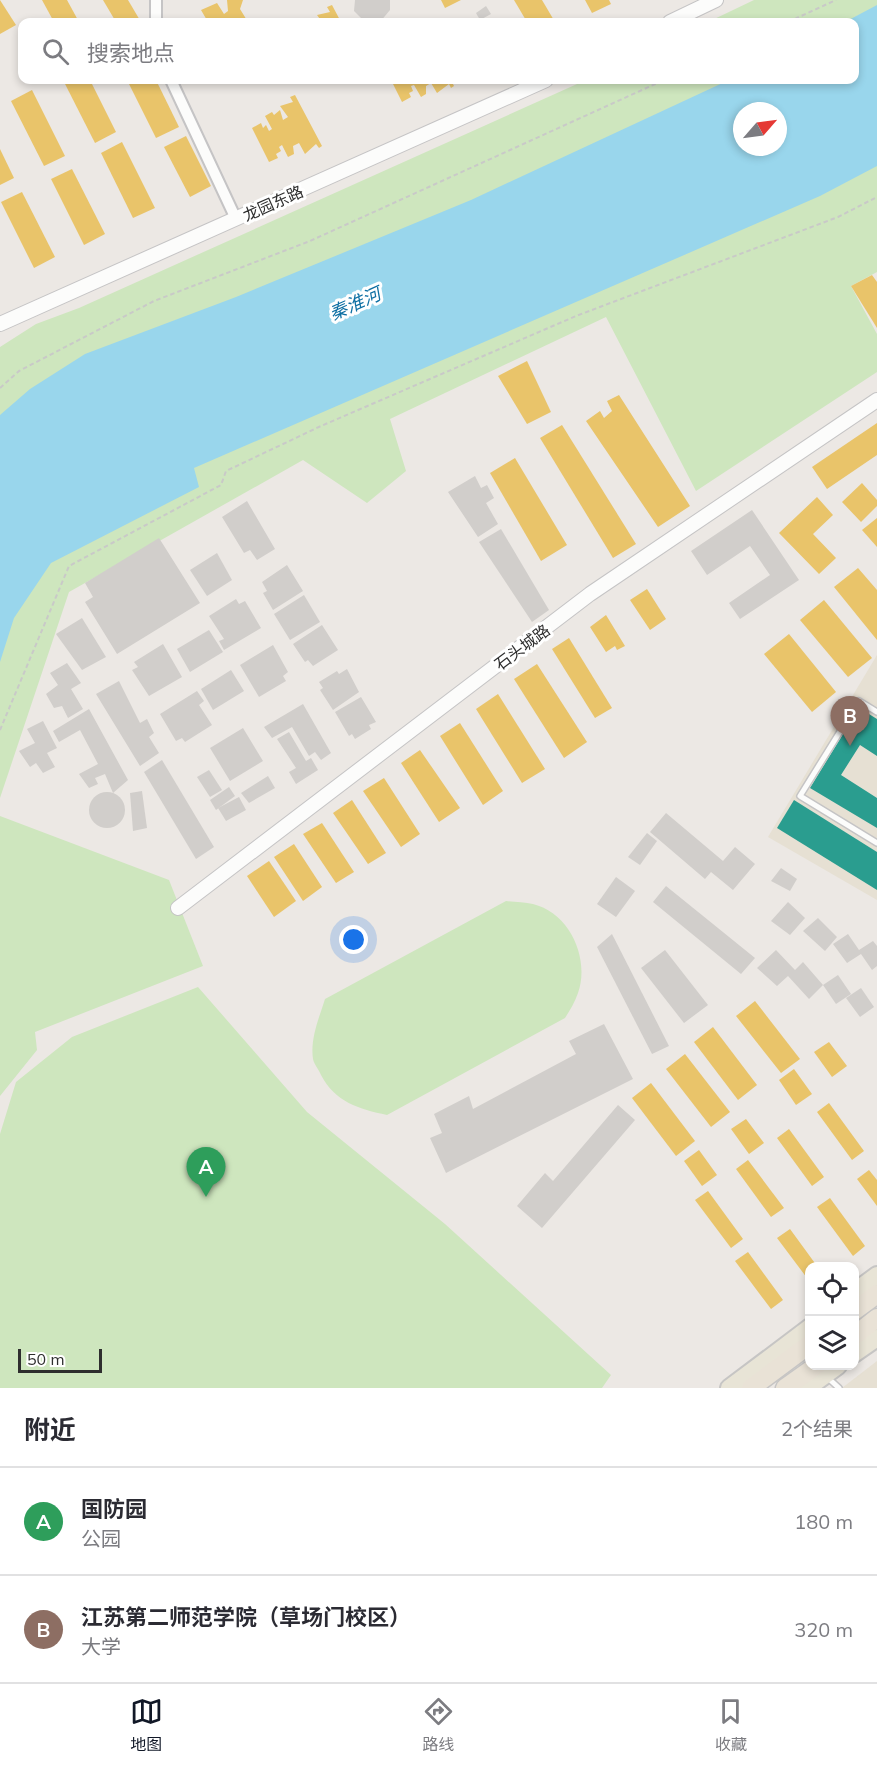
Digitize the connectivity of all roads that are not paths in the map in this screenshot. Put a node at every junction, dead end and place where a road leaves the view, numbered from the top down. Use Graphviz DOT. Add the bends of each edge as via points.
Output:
graph roads {
  1 [pos="156,0"];
  2 [pos="716,0"];
  3 [pos="156,18"];
  4 [pos="678,18"];
  5 [pos="173,84"];
  6 [pos="537,84"];
  7 [pos="236,219"];
  8 [pos="1,324"];
  9 [pos="877,400"];
  10 [pos="877,712"];
  11 [pos="877,843"];
  12 [pos="178,908"];
  13 [pos="877,1275"];
  14 [pos="859,1289"];
  15 [pos="877,1294"];
  16 [pos="859,1308"];
  17 [pos="877,1318"];
  18 [pos="805,1332"];
  19 [pos="859,1333"];
  20 [pos="877,1338"];
  21 [pos="805,1348"];
  22 [pos="859,1351"];
  23 [pos="824,1370"];
  24 [pos="825,1370"];
  25 [pos="827,1370"];
  26 [pos="729,1388"];
  27 [pos="751,1388"];
  28 [pos="785,1388"];
  29 [pos="808,1388"];
  30 [pos="839,1388"];
  1 -- 3 [label="street"];
  2 -- 4 [label="street"];
  5 -- 7 [label="street"];
  6 -- 7 [label="street, 龙园东路"];
  7 -- 8 [label="street, 龙园东路"];
  9 -- 12 [label="street, 石头城路" via="590,594"];
  10 -- 11 [label="lane" via="859,701 801,796"];
  13 -- 14 [label="main road"];
  15 -- 16 [label="highway"];
  17 -- 19 [label="highway"];
  18 -- 26 [label="main road"];
  20 -- 22 [label="main road"];
  21 -- 27 [label="highway"];
  23 -- 28 [label="highway"];
  24 -- 29 [label="main road"];
  25 -- 30 [label="lane"];
}
